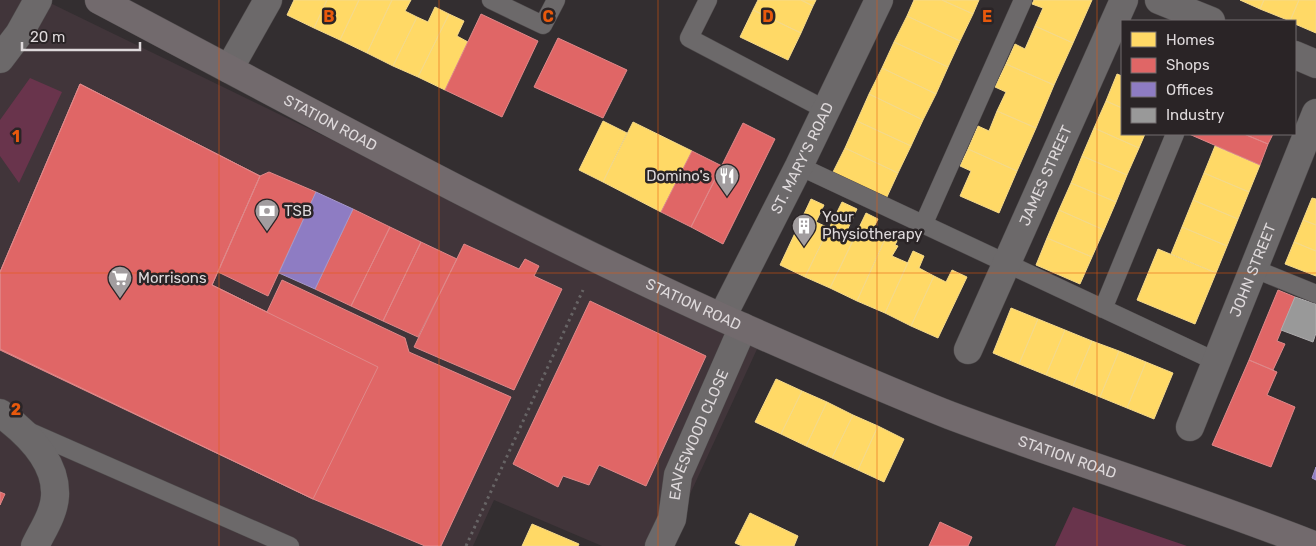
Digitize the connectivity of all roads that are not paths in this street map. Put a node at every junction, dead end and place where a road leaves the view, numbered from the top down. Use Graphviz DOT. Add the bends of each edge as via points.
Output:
graph roads {
  1 [pos="38,0"];
  2 [pos="99,0"];
  3 [pos="268,0"];
  4 [pos="491,0"];
  5 [pos="556,0"];
  6 [pos="708,0"];
  7 [pos="879,0"];
  8 [pos="1023,0"];
  9 [pos="1124,0"];
  10 [pos="1159,0"];
  11 [pos="1209,20"];
  12 [pos="1296,55"];
  13 [pos="0,59"];
  14 [pos="1316,64"];
  15 [pos="229,69"];
  16 [pos="826,110"];
  17 [pos="1316,113"];
  18 [pos="1175,135"];
  19 [pos="799,166"];
  20 [pos="924,224"];
  21 [pos="1008,263"];
  22 [pos="1255,269"];
  23 [pos="1316,294"];
  24 [pos="1103,309"];
  25 [pos="733,322"];
  26 [pos="968,350"];
  27 [pos="1217,362"];
  28 [pos="11,421"];
  29 [pos="1190,427"];
  30 [pos="258,540"];
  31 [pos="35,546"];
  32 [pos="290,546"];
  33 [pos="660,546"];
  34 [pos="1316,546"];
  1 -- 13 [label="street"];
  2 -- 15 [label="main road, STATION ROAD"];
  3 -- 15 [label="street"];
  4 -- 5 [label="lane" via="543,25"];
  6 -- 16 [label="lane" via="689,38"];
  7 -- 16 [label="street, ST. MARY'S ROAD"];
  8 -- 20 [label="lane"];
  9 -- 21 [label="street, JAMES STREET"];
  10 -- 11 [label="street"];
  12 -- 14 [label="street"];
  15 -- 25 [label="main road, STATION ROAD" via="348,134"];
  16 -- 19 [label="street, ST. MARY'S ROAD"];
  17 -- 22 [label="street, JOHN STREET"];
  18 -- 24 [label="lane"];
  19 -- 20 [label="lane"];
  19 -- 25 [label="street, ST. MARY'S ROAD"];
  20 -- 21 [label="lane"];
  21 -- 24 [label="lane"];
  21 -- 26 [label="street, JAMES STREET"];
  22 -- 23 [label="lane"];
  22 -- 27 [label="street, JOHN STREET"];
  24 -- 27 [label="lane"];
  25 -- 33 [label="street, EAVESWOOD CLOSE" via="678,476 672,519"];
  25 -- 34 [label="main road, STATION ROAD" via="947,414 1100,470 1235,514"];
  27 -- 29 [label="street, JOHN STREET"];
  28 -- 30 [label="lane"];
  28 -- 31 [label="street" via="48,461 51,472 55,497"];
  30 -- 32 [label="lane"];
}
